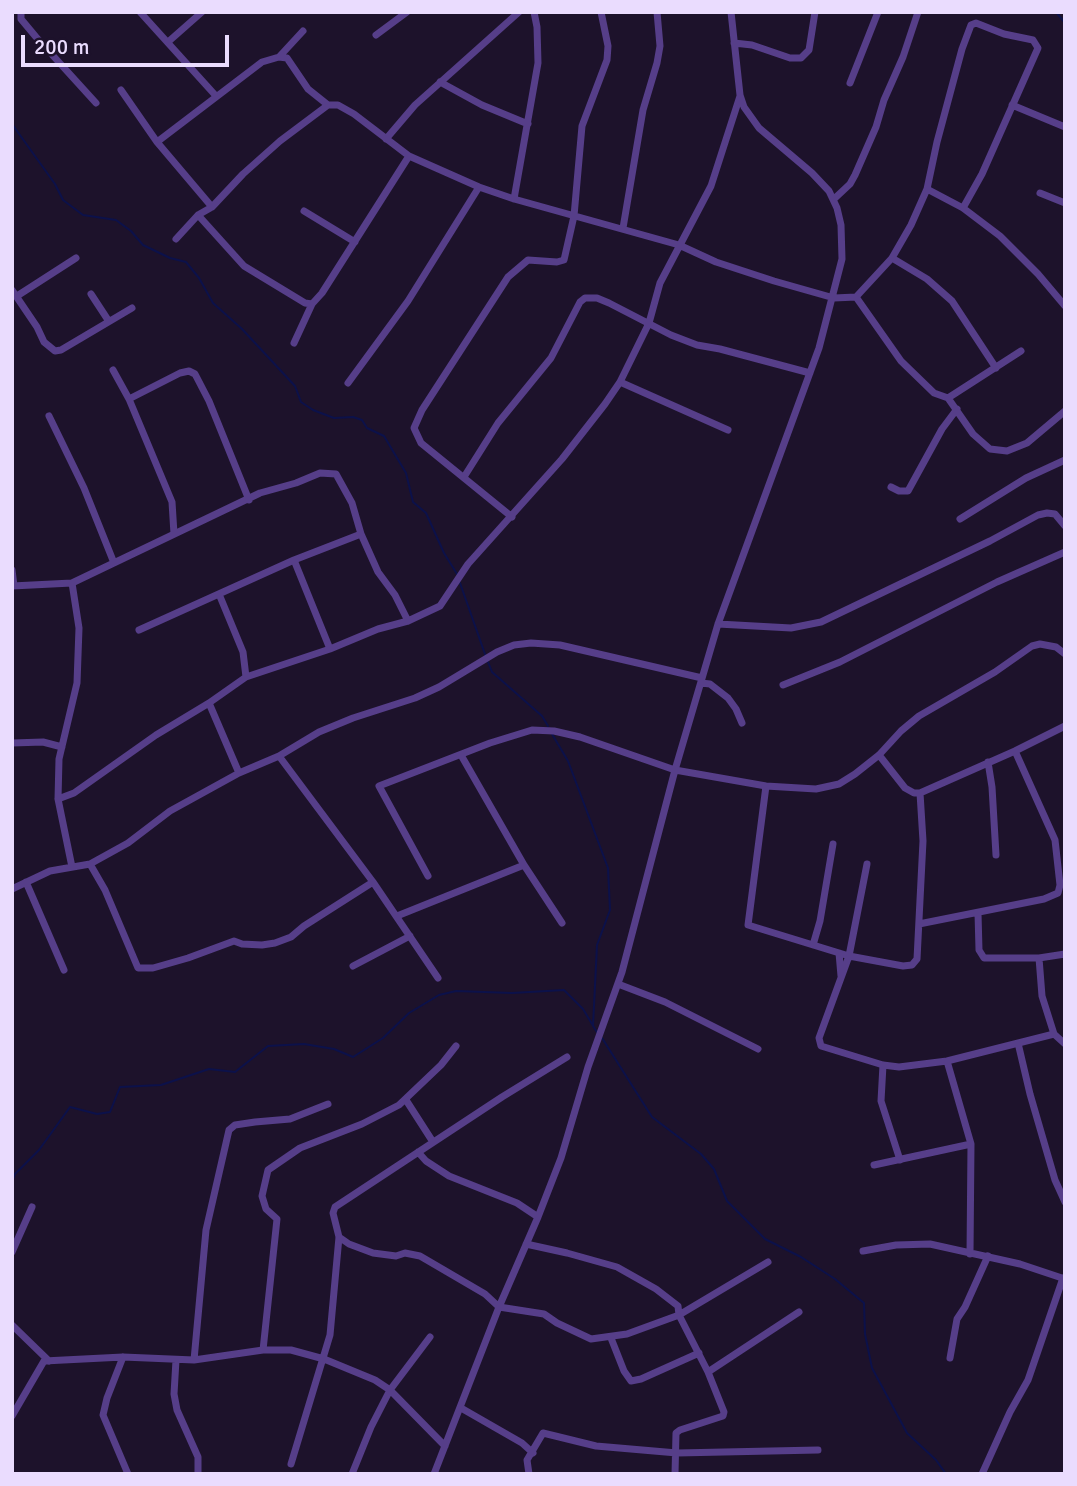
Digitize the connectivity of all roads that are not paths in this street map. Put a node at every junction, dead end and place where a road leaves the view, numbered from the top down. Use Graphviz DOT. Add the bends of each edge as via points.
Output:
graph roads {
  1 [pos="21,12"];
  2 [pos="140,12"];
  3 [pos="202,12"];
  4 [pos="407,12"];
  5 [pos="519,12"];
  6 [pos="534,12"];
  7 [pos="601,12"];
  8 [pos="657,12"];
  9 [pos="731,12"];
  10 [pos="815,12"];
  11 [pos="878,12"];
  12 [pos="919,12"];
  13 [pos="303,31"];
  14 [pos="376,35"];
  15 [pos="168,42"];
  16 [pos="734,43"];
  17 [pos="279,57"];
  18 [pos="440,82"];
  19 [pos="850,83"];
  20 [pos="121,90"];
  21 [pos="740,95"];
  22 [pos="216,96"];
  23 [pos="96,103"];
  24 [pos="328,105"];
  25 [pos="1012,106"];
  26 [pos="528,124"];
  27 [pos="1065,127"];
  28 [pos="386,139"];
  29 [pos="157,142"];
  30 [pos="409,156"];
  31 [pos="479,187"];
  32 [pos="927,189"];
  33 [pos="1040,193"];
  34 [pos="514,199"];
  35 [pos="834,199"];
  36 [pos="1065,204"];
  37 [pos="212,207"];
  38 [pos="962,208"];
  39 [pos="304,211"];
  40 [pos="198,215"];
  41 [pos="574,216"];
  42 [pos="623,228"];
  43 [pos="176,239"];
  44 [pos="355,242"];
  45 [pos="679,245"];
  46 [pos="76,258"];
  47 [pos="892,258"];
  48 [pos="15,293"];
  49 [pos="91,294"];
  50 [pos="856,297"];
  51 [pos="834,298"];
  52 [pos="312,304"];
  53 [pos="1065,306"];
  54 [pos="132,308"];
  55 [pos="108,320"];
  56 [pos="649,323"];
  57 [pos="294,343"];
  58 [pos="1021,351"];
  59 [pos="996,368"];
  60 [pos="113,370"];
  61 [pos="810,373"];
  62 [pos="620,382"];
  63 [pos="348,383"];
  64 [pos="948,398"];
  65 [pos="129,399"];
  66 [pos="957,410"];
  67 [pos="1065,411"];
  68 [pos="49,416"];
  69 [pos="728,430"];
  70 [pos="1065,460"];
  71 [pos="464,477"];
  72 [pos="891,487"];
  73 [pos="249,500"];
  74 [pos="512,517"];
  75 [pos="960,519"];
  76 [pos="1065,526"];
  77 [pos="174,534"];
  78 [pos="361,534"];
  79 [pos="1065,552"];
  80 [pos="294,560"];
  81 [pos="114,563"];
  82 [pos="12,570"];
  83 [pos="72,583"];
  84 [pos="13,586"];
  85 [pos="219,594"];
  86 [pos="408,621"];
  87 [pos="718,624"];
  88 [pos="139,629"];
  89 [pos="330,649"];
  90 [pos="1065,654"];
  91 [pos="246,677"];
  92 [pos="701,680"];
  93 [pos="783,685"];
  94 [pos="209,703"];
  95 [pos="742,723"];
  96 [pos="1065,726"];
  97 [pos="12,743"];
  98 [pos="62,747"];
  99 [pos="1015,751"];
  100 [pos="461,755"];
  101 [pos="879,755"];
  102 [pos="279,756"];
  103 [pos="988,762"];
  104 [pos="676,770"];
  105 [pos="239,773"];
  106 [pos="766,786"];
  107 [pos="920,793"];
  108 [pos="58,800"];
  109 [pos="833,844"];
  110 [pos="996,855"];
  111 [pos="90,864"];
  112 [pos="867,864"];
  113 [pos="524,865"];
  114 [pos="72,867"];
  115 [pos="428,876"];
  116 [pos="26,882"];
  117 [pos="373,882"];
  118 [pos="12,889"];
  119 [pos="978,914"];
  120 [pos="397,916"];
  121 [pos="562,923"];
  122 [pos="919,924"];
  123 [pos="410,936"];
  124 [pos="813,945"];
  125 [pos="839,953"];
  126 [pos="1065,954"];
  127 [pos="849,956"];
  128 [pos="1040,958"];
  129 [pos="353,966"];
  130 [pos="64,970"];
  131 [pos="438,978"];
  132 [pos="842,980"];
  133 [pos="618,984"];
  134 [pos="1054,1034"];
  135 [pos="1018,1043"];
  136 [pos="1065,1044"];
  137 [pos="456,1046"];
  138 [pos="758,1049"];
  139 [pos="567,1057"];
  140 [pos="947,1061"];
  141 [pos="883,1065"];
  142 [pos="406,1100"];
  143 [pos="328,1104"];
  144 [pos="433,1142"];
  145 [pos="971,1144"];
  146 [pos="418,1152"];
  147 [pos="900,1160"];
  148 [pos="874,1166"];
  149 [pos="1065,1202"];
  150 [pos="32,1207"];
  151 [pos="538,1217"];
  152 [pos="339,1237"];
  153 [pos="526,1244"];
  154 [pos="863,1251"];
  155 [pos="12,1252"];
  156 [pos="970,1254"];
  157 [pos="988,1256"];
  158 [pos="768,1262"];
  159 [pos="1064,1278"];
  160 [pos="499,1307"];
  161 [pos="799,1312"];
  162 [pos="679,1315"];
  163 [pos="12,1325"];
  164 [pos="430,1337"];
  165 [pos="611,1338"];
  166 [pos="263,1350"];
  167 [pos="699,1353"];
  168 [pos="123,1357"];
  169 [pos="950,1358"];
  170 [pos="324,1359"];
  171 [pos="176,1360"];
  172 [pos="194,1360"];
  173 [pos="49,1361"];
  174 [pos="708,1372"];
  175 [pos="390,1390"];
  176 [pos="461,1408"];
  177 [pos="12,1416"];
  178 [pos="445,1446"];
  179 [pos="818,1450"];
  180 [pos="533,1453"];
  181 [pos="677,1453"];
  182 [pos="292,1464"];
  183 [pos="128,1474"];
  184 [pos="198,1474"];
  185 [pos="352,1474"];
  186 [pos="434,1474"];
  187 [pos="529,1474"];
  188 [pos="675,1474"];
  189 [pos="982,1474"];
  1 -- 23 [label="street" via="29,30"];
  2 -- 15 [label="street"];
  3 -- 15 [label="street"];
  4 -- 14 [label="street"];
  5 -- 18 [label="street"];
  6 -- 26 [label="street" via="538,63"];
  7 -- 41 [label="street" via="607,60 582,126"];
  8 -- 42 [label="street" via="660,46 643,110"];
  9 -- 16 [label="street"];
  10 -- 16 [label="street" via="809,50 801,58"];
  11 -- 19 [label="street"];
  12 -- 35 [label="street" via="855,175"];
  13 -- 17 [label="street"];
  15 -- 22 [label="street"];
  16 -- 21 [label="street"];
  17 -- 22 [label="street" via="262,62"];
  17 -- 24 [label="street" via="290,61 308,89"];
  18 -- 26 [label="street"];
  18 -- 28 [label="street"];
  20 -- 29 [label="street"];
  21 -- 35 [label="street" via="752,122 812,173"];
  21 -- 45 [label="street" via="711,186"];
  22 -- 29 [label="street"];
  24 -- 28 [label="street" via="355,114"];
  24 -- 37 [label="street" via="279,141"];
  25 -- 27 [label="street"];
  25 -- 32 [label="street" via="1037,44 975,23 962,49"];
  25 -- 38 [label="street"];
  26 -- 34 [label="street"];
  28 -- 30 [label="street"];
  29 -- 37 [label="street"];
  30 -- 31 [label="street"];
  30 -- 44 [label="street"];
  31 -- 34 [label="street"];
  31 -- 63 [label="street" via="408,301"];
  32 -- 38 [label="street"];
  32 -- 47 [label="street"];
  33 -- 36 [label="street"];
  34 -- 41 [label="street"];
  35 -- 51 [label="street" via="842,250"];
  37 -- 40 [label="street"];
  38 -- 53 [label="street" via="1000,236"];
  39 -- 44 [label="street"];
  40 -- 43 [label="street"];
  40 -- 52 [label="street" via="244,266"];
  41 -- 42 [label="street"];
  41 -- 71 [label="street" via="564,260 528,260 508,277 414,428 421,443"];
  42 -- 45 [label="street"];
  44 -- 52 [label="street"];
  45 -- 51 [label="street" via="716,262"];
  45 -- 56 [label="street" via="660,283"];
  46 -- 48 [label="street"];
  47 -- 50 [label="street"];
  47 -- 59 [label="street" via="951,300"];
  48 -- 55 [label="street" via="44,342 55,351"];
  49 -- 55 [label="street"];
  50 -- 51 [label="street"];
  50 -- 64 [label="street" via="901,361 934,393"];
  51 -- 61 [label="street"];
  52 -- 57 [label="street"];
  54 -- 55 [label="street"];
  56 -- 61 [label="street" via="696,345"];
  56 -- 62 [label="street"];
  56 -- 71 [label="street" via="597,298 580,302 551,358 498,423"];
  58 -- 59 [label="street"];
  59 -- 64 [label="street"];
  60 -- 65 [label="street"];
  61 -- 87 [label="street"];
  62 -- 69 [label="street"];
  62 -- 74 [label="street"];
  64 -- 66 [label="street"];
  65 -- 73 [label="street" via="180,373 195,374"];
  65 -- 77 [label="street" via="172,502"];
  66 -- 67 [label="street" via="981,442 1001,451 1027,443"];
  66 -- 72 [label="street" via="908,491"];
  68 -- 81 [label="street"];
  70 -- 75 [label="street"];
  71 -- 74 [label="street"];
  73 -- 77 [label="street"];
  73 -- 78 [label="street" via="260,492 320,473 336,474 352,503"];
  74 -- 86 [label="street" via="468,564 440,606"];
  76 -- 87 [label="street" via="1055,514 1038,515 821,622 791,628"];
  77 -- 81 [label="street"];
  78 -- 80 [label="street"];
  78 -- 86 [label="street"];
  79 -- 93 [label="street" via="840,662"];
  80 -- 85 [label="street"];
  80 -- 89 [label="street"];
  81 -- 83 [label="street"];
  82 -- 84 [label="street"];
  83 -- 84 [label="street"];
  83 -- 98 [label="street" via="79,628 77,683"];
  85 -- 88 [label="street"];
  85 -- 91 [label="street" via="243,652"];
  86 -- 89 [label="street"];
  87 -- 92 [label="street"];
  89 -- 91 [label="street"];
  90 -- 101 [label="street" via="1056,647 1032,646 919,716"];
  91 -- 94 [label="street"];
  92 -- 95 [label="street" via="728,698"];
  92 -- 102 [label="street" via="560,645 514,645 439,687 319,732"];
  92 -- 104 [label="street"];
  94 -- 105 [label="street"];
  94 -- 108 [label="street"];
  96 -- 99 [label="street"];
  97 -- 98 [label="street"];
  98 -- 108 [label="street"];
  99 -- 103 [label="street"];
  99 -- 119 [label="street" via="1055,840 1060,890 1054,896"];
  100 -- 104 [label="street" via="532,730 554,731"];
  100 -- 113 [label="street"];
  100 -- 115 [label="street" via="379,786"];
  101 -- 106 [label="street" via="839,784 794,789"];
  101 -- 107 [label="street" via="905,788"];
  102 -- 105 [label="street"];
  102 -- 117 [label="street"];
  103 -- 107 [label="street"];
  103 -- 110 [label="street"];
  104 -- 106 [label="street"];
  104 -- 133 [label="street"];
  105 -- 111 [label="street" via="170,811"];
  106 -- 124 [label="street" via="747,923"];
  107 -- 122 [label="street"];
  108 -- 114 [label="street"];
  109 -- 124 [label="street"];
  111 -- 114 [label="street"];
  111 -- 117 [label="street" via="138,968 153,968 234,941 275,943"];
  112 -- 127 [label="street"];
  113 -- 120 [label="street"];
  113 -- 121 [label="street"];
  114 -- 116 [label="street"];
  116 -- 118 [label="street"];
  116 -- 130 [label="street"];
  117 -- 120 [label="street"];
  119 -- 122 [label="street"];
  119 -- 128 [label="street" via="981,957"];
  120 -- 123 [label="street"];
  122 -- 127 [label="street" via="917,959 912,965"];
  123 -- 129 [label="street"];
  123 -- 131 [label="street"];
  124 -- 125 [label="street"];
  125 -- 127 [label="street"];
  125 -- 132 [label="street"];
  126 -- 128 [label="street"];
  127 -- 132 [label="street"];
  128 -- 134 [label="street" via="1042,996"];
  132 -- 141 [label="street" via="819,1044"];
  133 -- 138 [label="street"];
  133 -- 151 [label="street"];
  134 -- 135 [label="street"];
  134 -- 136 [label="street"];
  135 -- 140 [label="street"];
  135 -- 149 [label="street"];
  137 -- 142 [label="street"];
  139 -- 144 [label="street"];
  140 -- 141 [label="street"];
  140 -- 145 [label="street"];
  141 -- 147 [label="street" via="881,1101"];
  142 -- 144 [label="street"];
  142 -- 166 [label="street" via="362,1124 300,1148 268,1170 262,1196 266,1209 277,1219"];
  143 -- 172 [label="street" via="290,1119 235,1125 229,1130 206,1230"];
  144 -- 146 [label="street"];
  145 -- 147 [label="street"];
  145 -- 156 [label="street"];
  146 -- 151 [label="street" via="449,1176 517,1203"];
  146 -- 152 [label="street" via="335,1207"];
  147 -- 148 [label="street"];
  150 -- 155 [label="street"];
  151 -- 153 [label="street"];
  152 -- 160 [label="street" via="373,1253 420,1256"];
  152 -- 170 [label="street"];
  153 -- 160 [label="street"];
  153 -- 162 [label="street" via="617,1267 678,1306"];
  154 -- 156 [label="street" via="915,1243"];
  156 -- 157 [label="street"];
  157 -- 159 [label="street"];
  157 -- 169 [label="street" via="957,1319"];
  158 -- 162 [label="street"];
  159 -- 189 [label="street" via="1028,1380"];
  160 -- 165 [label="street" via="544,1314 591,1339"];
  160 -- 176 [label="street"];
  161 -- 174 [label="street"];
  162 -- 165 [label="street"];
  162 -- 167 [label="street"];
  163 -- 173 [label="street"];
  164 -- 175 [label="street"];
  165 -- 167 [label="street" via="631,1381"];
  166 -- 170 [label="street"];
  166 -- 172 [label="street"];
  167 -- 174 [label="street"];
  168 -- 171 [label="street"];
  168 -- 173 [label="street"];
  168 -- 183 [label="street" via="103,1415"];
  170 -- 175 [label="street"];
  170 -- 182 [label="street"];
  171 -- 172 [label="street"];
  171 -- 184 [label="street" via="177,1410 198,1457"];
  173 -- 177 [label="street" via="42,1363"];
  174 -- 181 [label="street" via="724,1415 680,1430"];
  175 -- 178 [label="street"];
  175 -- 185 [label="street"];
  176 -- 178 [label="street"];
  176 -- 180 [label="street"];
  178 -- 186 [label="street"];
  179 -- 181 [label="street"];
  180 -- 181 [label="street" via="543,1433 596,1446"];
  180 -- 187 [label="street" via="527,1460"];
  181 -- 188 [label="street"];
}
